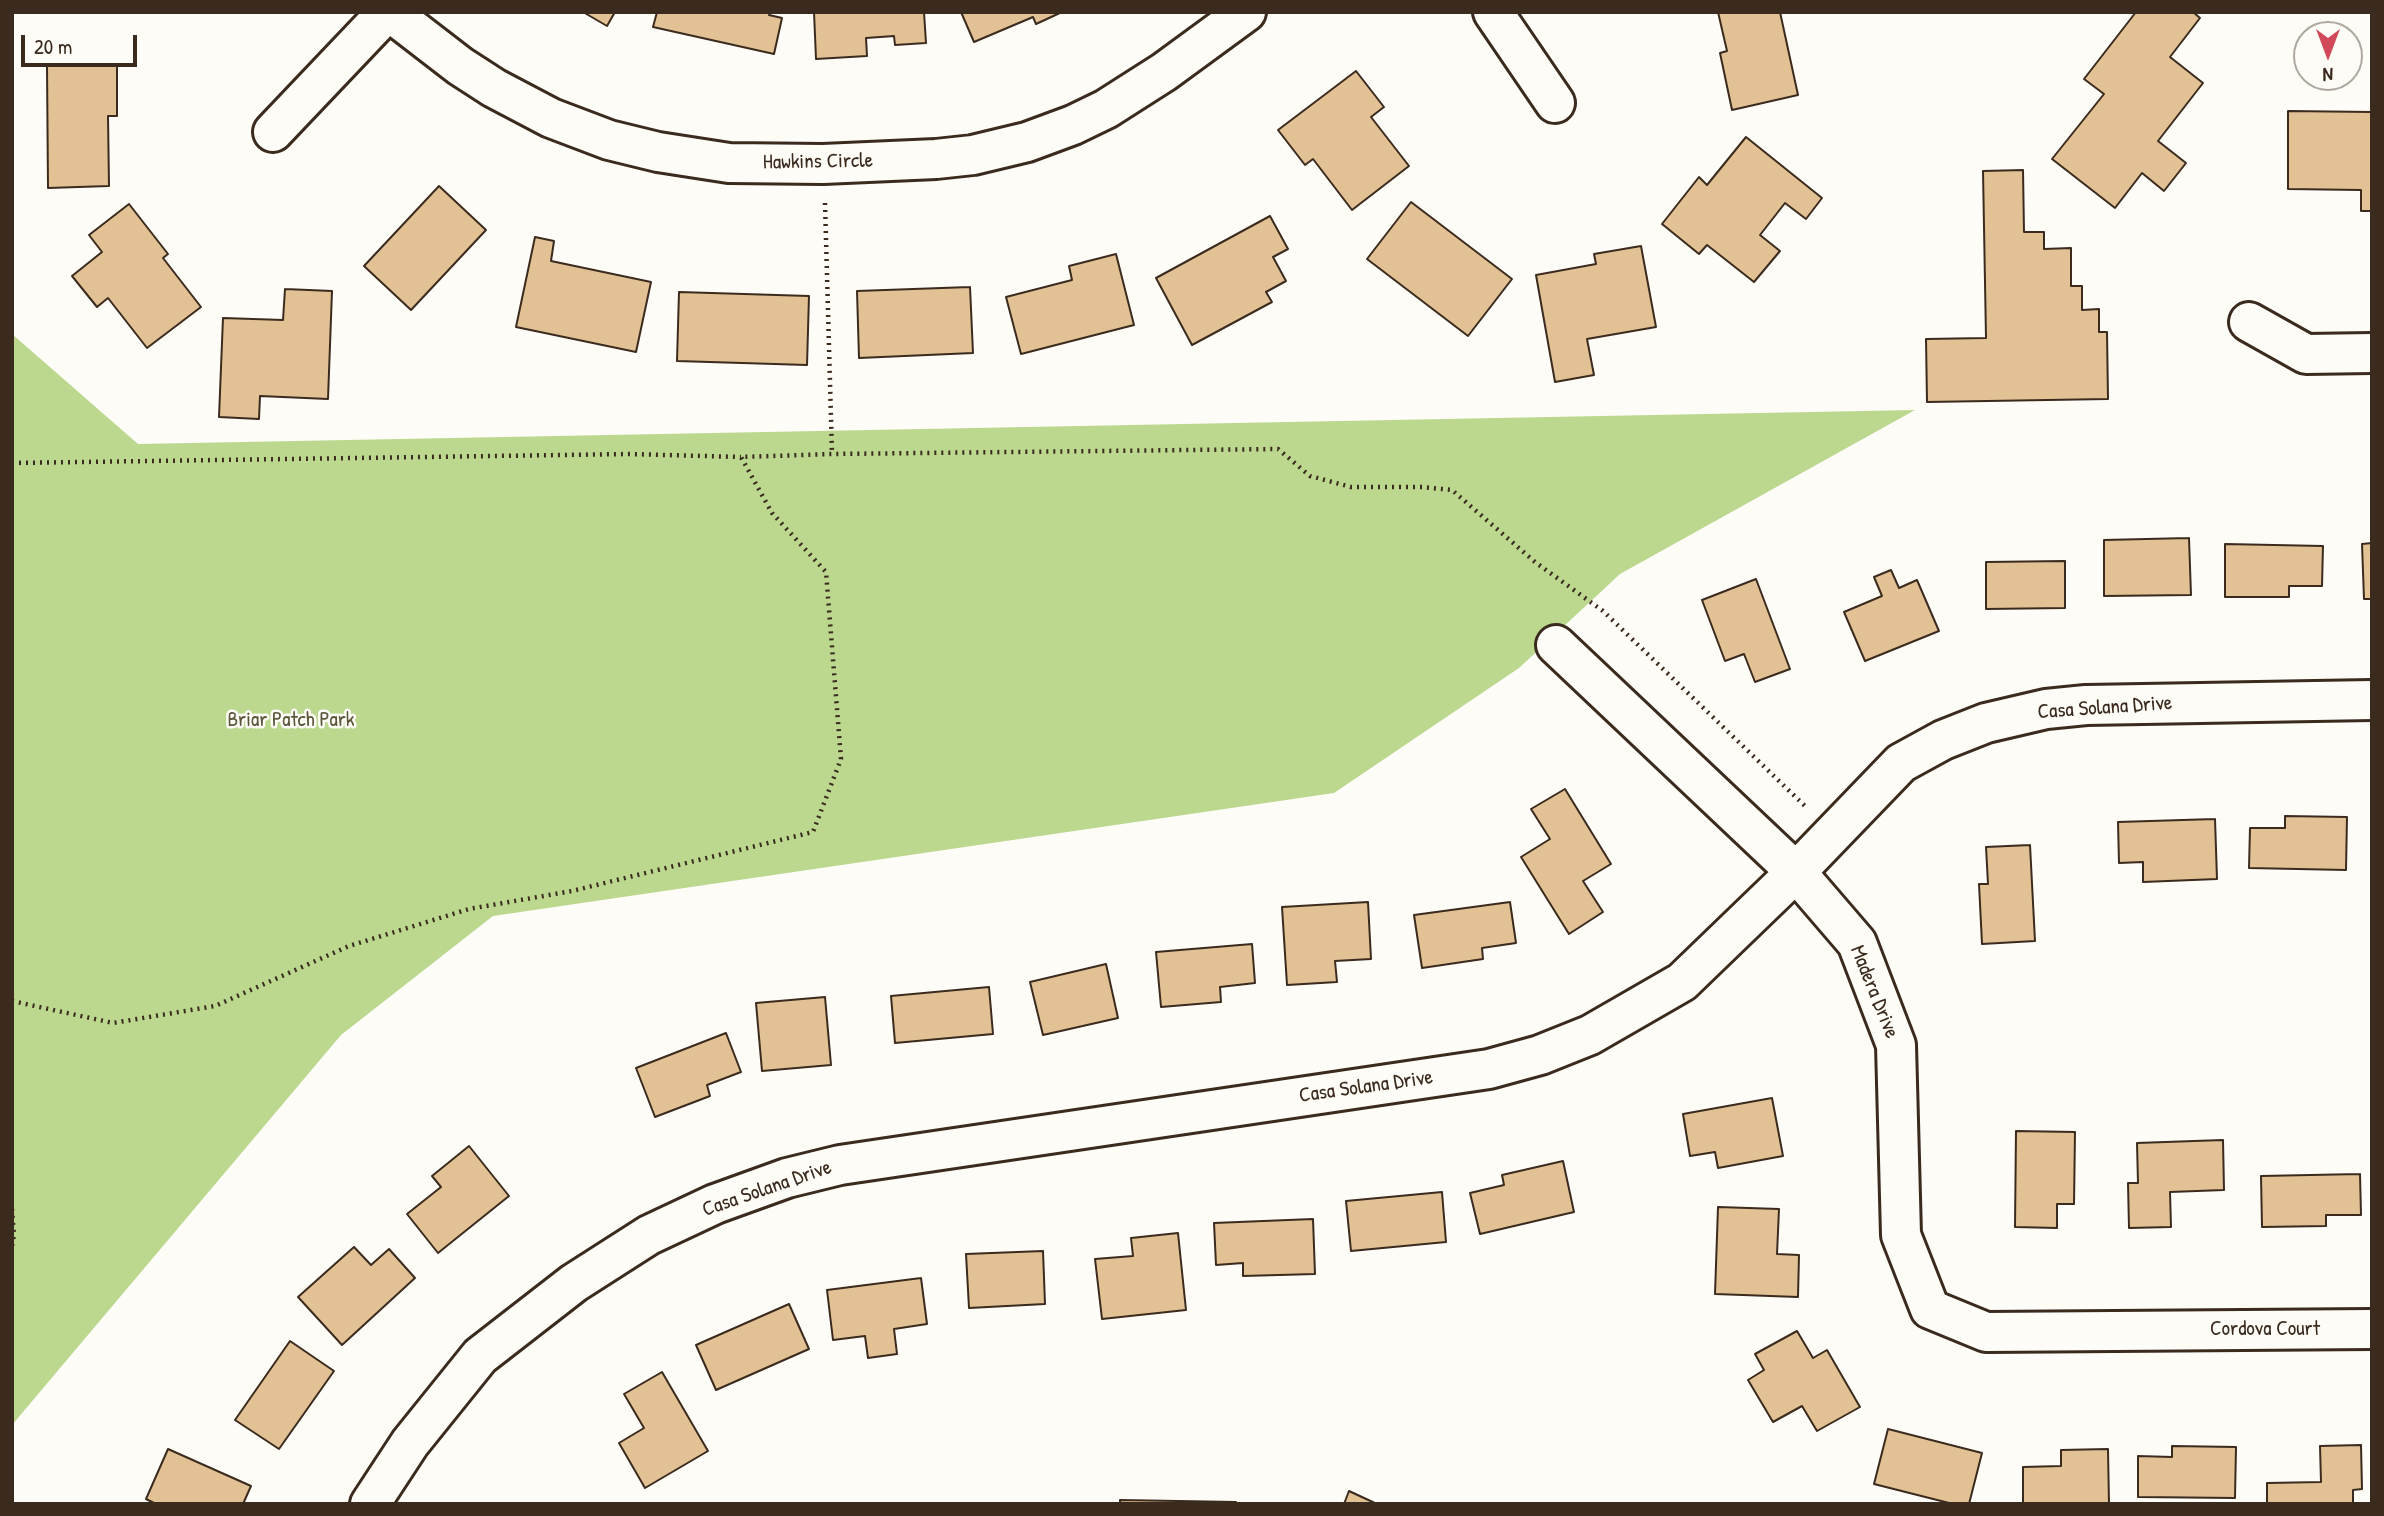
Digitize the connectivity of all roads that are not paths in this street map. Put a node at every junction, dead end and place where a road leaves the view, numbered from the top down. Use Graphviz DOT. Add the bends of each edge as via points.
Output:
graph roads {
  1 [pos="388,12"];
  2 [pos="1246,12"];
  3 [pos="1493,12"];
  4 [pos="1555,103"];
  5 [pos="273,132"];
  6 [pos="2249,322"];
  7 [pos="2372,353"];
  8 [pos="1556,645"];
  9 [pos="2372,700"];
  10 [pos="1796,872"];
  11 [pos="2372,1329"];
  12 [pos="2158,1330"];
  13 [pos="370,1504"];
  1 -- 2 [label="street, Hawkins Circle" via="494,88 551,118 609,139 729,163 824,164 973,155 1027,142 1106,109"];
  1 -- 5 [label="street, Hawkins Circle"];
  3 -- 4 [label="street"];
  6 -- 7 [label="street" via="2306,354"];
  8 -- 10 [label="street, Madera Drive"];
  9 -- 10 [label="street, Casa Solana Drive" via="2086,705 1986,723 1901,763"];
  10 -- 12 [label="street, Madera Drive" via="1857,943 1896,1045 1901,1235 1930,1309 1986,1332"];
  10 -- 13 [label="street, Casa Solana Drive" via="1682,982 1590,1035 1540,1055 1489,1069 840,1165 715,1204 649,1235 573,1283 480,1356 410,1443"];
  11 -- 12 [label="street, Cordova Court"];
}
